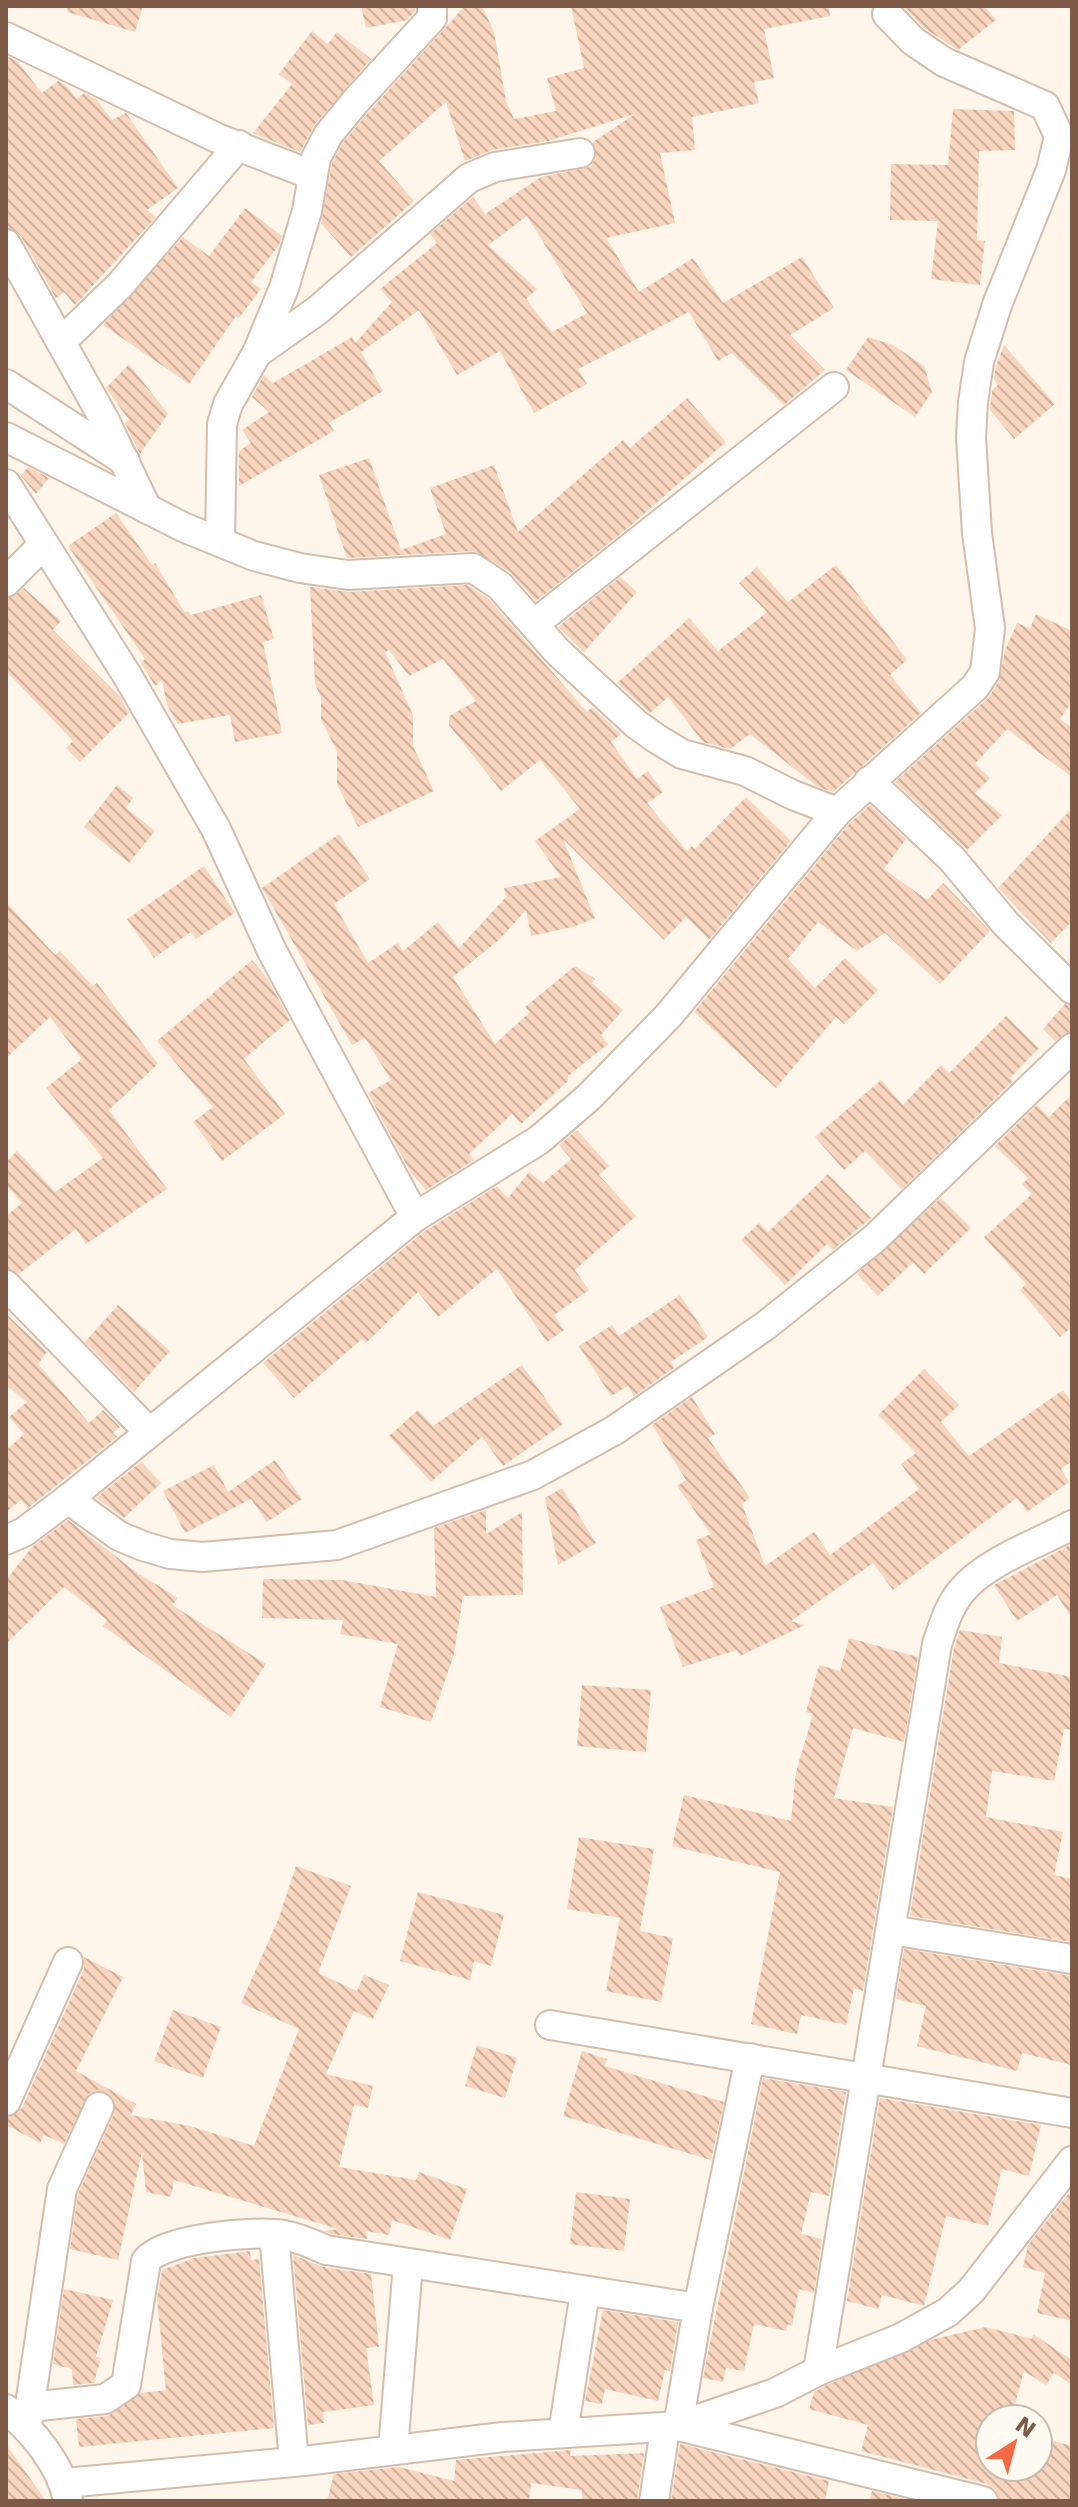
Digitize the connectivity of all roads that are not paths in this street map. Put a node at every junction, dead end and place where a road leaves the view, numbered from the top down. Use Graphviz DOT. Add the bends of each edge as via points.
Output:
graph roads {
  1 [pos="432,6"];
  2 [pos="887,14"];
  3 [pos="6,37"];
  4 [pos="239,145"];
  5 [pos="580,153"];
  6 [pos="312,175"];
  7 [pos="10,255"];
  8 [pos="61,342"];
  9 [pos="257,353"];
  10 [pos="6,384"];
  11 [pos="834,387"];
  12 [pos="6,437"];
  13 [pos="125,461"];
  14 [pos="6,484"];
  15 [pos="147,509"];
  16 [pos="220,542"];
  17 [pos="42,546"];
  18 [pos="6,582"];
  19 [pos="534,624"];
  20 [pos="869,781"];
  21 [pos="837,812"];
  22 [pos="1072,989"];
  23 [pos="1072,1048"];
  24 [pos="415,1217"];
  25 [pos="6,1285"];
  26 [pos="149,1432"];
  27 [pos="68,1499"];
  28 [pos="1072,1525"];
  29 [pos="6,1540"];
  30 [pos="891,1930"];
  31 [pos="1072,1959"];
  32 [pos="68,1962"];
  33 [pos="550,2025"];
  34 [pos="750,2058"];
  35 [pos="866,2076"];
  36 [pos="6,2101"];
  37 [pos="99,2107"];
  38 [pos="1072,2113"];
  39 [pos="1072,2161"];
  40 [pos="274,2234"];
  41 [pos="408,2264"];
  42 [pos="585,2292"];
  43 [pos="698,2308"];
  44 [pos="818,2371"];
  45 [pos="21,2414"];
  46 [pos="671,2428"];
  47 [pos="563,2433"];
  48 [pos="393,2450"];
  49 [pos="294,2461"];
  50 [pos="69,2495"];
  51 [pos="654,2501"];
  52 [pos="983,2501"];
  1 -- 6 [label="street" via="432,18 328,135"];
  2 -- 20 [label="street" via="944,62 1045,106 1059,136 1051,170 997,305 973,402 977,533 990,628 985,672 961,701"];
  3 -- 4 [label="street"];
  4 -- 6 [label="street"];
  4 -- 8 [label="street" via="129,274"];
  5 -- 9 [label="street" via="495,167 469,178 318,310"];
  6 -- 9 [label="street" via="299,244"];
  7 -- 8 [label="street"];
  8 -- 13 [label="street"];
  9 -- 16 [label="street" via="222,424"];
  10 -- 13 [label="street"];
  11 -- 19 [label="street"];
  12 -- 15 [label="street"];
  13 -- 15 [label="street"];
  14 -- 17 [label="street"];
  15 -- 16 [label="street"];
  16 -- 19 [label="street" via="300,568 348,575 473,568 500,586"];
  17 -- 18 [label="street"];
  17 -- 24 [label="street" via="127,675 216,829 272,951"];
  19 -- 21 [label="street" via="657,739 682,754 745,771"];
  20 -- 21 [label="street"];
  20 -- 22 [label="street" via="952,859 1006,924"];
  21 -- 24 [label="street" via="669,1015 589,1097 539,1140"];
  23 -- 27 [label="street" via="874,1239 777,1317 615,1430 533,1475 337,1545 203,1557 170,1554 119,1536"];
  24 -- 26 [label="street"];
  25 -- 26 [label="street"];
  26 -- 27 [label="street"];
  27 -- 29 [label="street"];
  28 -- 30 [label="street" via="979,1574 950,1608 937,1644"];
  30 -- 31 [label="street"];
  30 -- 35 [label="street"];
  32 -- 36 [label="street"];
  33 -- 34 [label="street"];
  34 -- 35 [label="street"];
  34 -- 43 [label="street"];
  35 -- 38 [label="street"];
  35 -- 44 [label="street"];
  37 -- 45 [label="street" via="62,2189"];
  39 -- 44 [label="street" via="971,2291 948,2312 901,2338"];
  40 -- 41 [label="street" via="326,2250"];
  40 -- 45 [label="street" via="168,2246 151,2254 126,2385 105,2399"];
  40 -- 49 [label="street"];
  41 -- 42 [label="street"];
  41 -- 48 [label="street"];
  42 -- 43 [label="street"];
  42 -- 47 [label="street"];
  43 -- 46 [label="street"];
  44 -- 46 [label="street" via="775,2393"];
  45 -- 50 [label="street"];
  46 -- 47 [label="street"];
  46 -- 51 [label="street"];
  46 -- 52 [label="street"];
  47 -- 48 [label="street"];
  48 -- 49 [label="street"];
  49 -- 50 [label="street" via="97,2480"];
}
